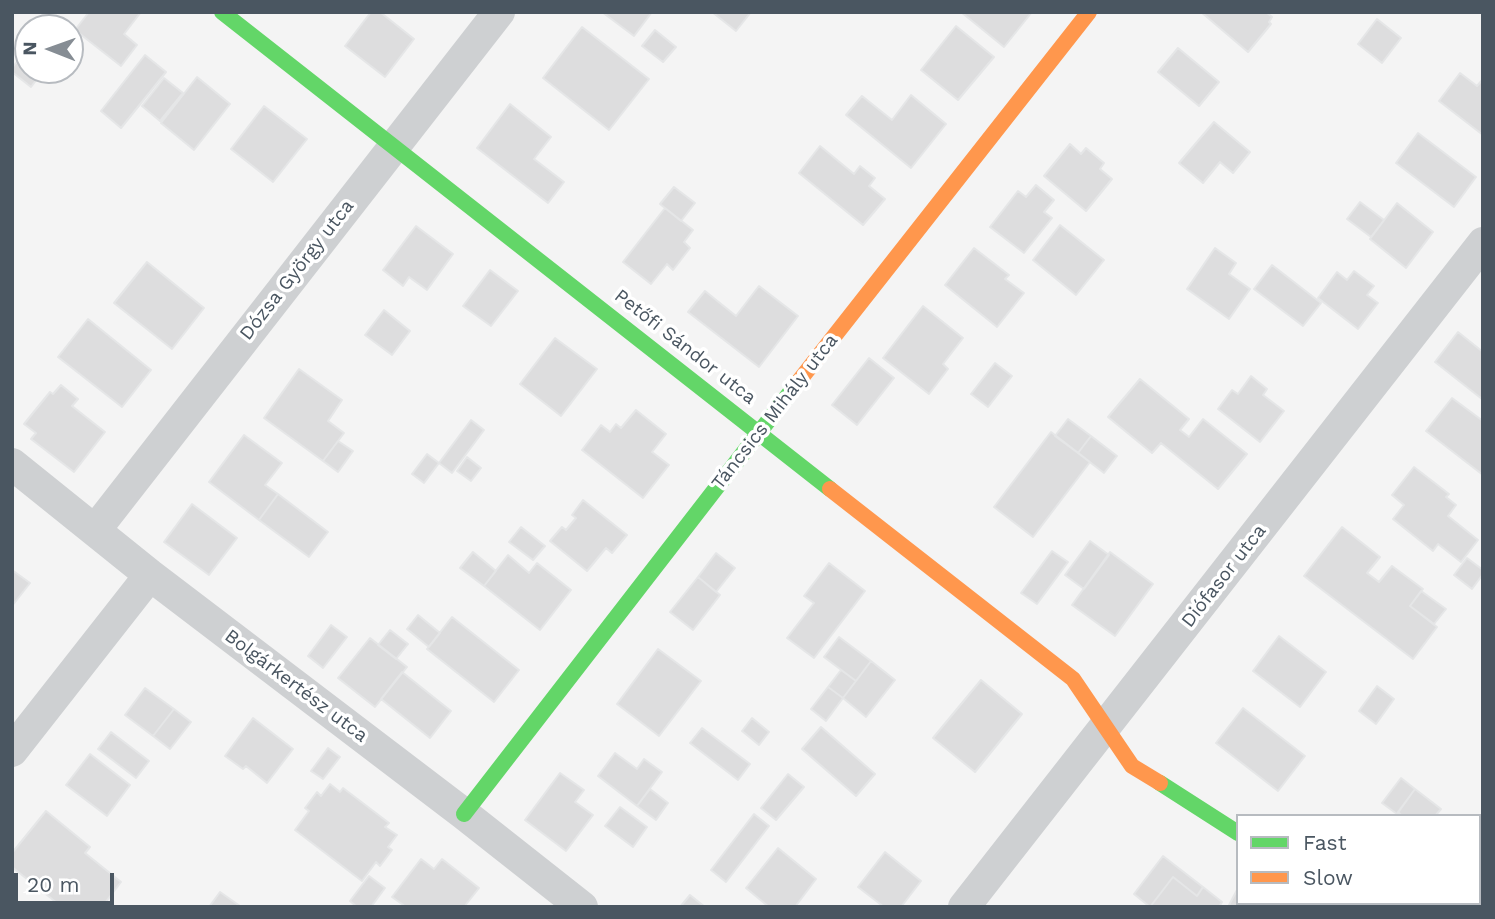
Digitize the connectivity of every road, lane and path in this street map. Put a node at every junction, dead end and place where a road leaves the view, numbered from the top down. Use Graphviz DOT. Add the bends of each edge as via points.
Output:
graph roads {
  1 [pos="222,12"];
  2 [pos="499,12"];
  3 [pos="1089,12"];
  4 [pos="394,145"];
  5 [pos="1483,243"];
  6 [pos="759,432"];
  7 [pos="12,464"];
  8 [pos="96,529"];
  9 [pos="150,575"];
  10 [pos="1105,729"];
  11 [pos="12,751"];
  12 [pos="464,814"];
  13 [pos="1236,833"];
  14 [pos="562,901"];
  15 [pos="964,907"];
  1 -- 4 [label="street, Petőfi Sándor utca"];
  2 -- 4 [label="street, Dózsa György utca"];
  3 -- 6 [label="street, Táncsics Mihály utca"];
  4 -- 6 [label="street, Petőfi Sándor utca"];
  4 -- 8 [label="street, Dózsa György utca"];
  5 -- 10 [label="street, Diófasor utca"];
  6 -- 10 [label="street, Petőfi Sándor utca" via="1073,679"];
  6 -- 12 [label="street, Táncsics Mihály utca"];
  7 -- 8 [label="street, Bolgárkertész utca"];
  8 -- 9 [label="street, Bolgárkertész utca"];
  9 -- 11 [label="street"];
  9 -- 12 [label="street, Bolgárkertész utca"];
  10 -- 13 [label="street, Petőfi Sándor utca" via="1132,766"];
  10 -- 15 [label="street, Diófasor utca"];
  12 -- 14 [label="street, Bolgárkertész utca"];
}
